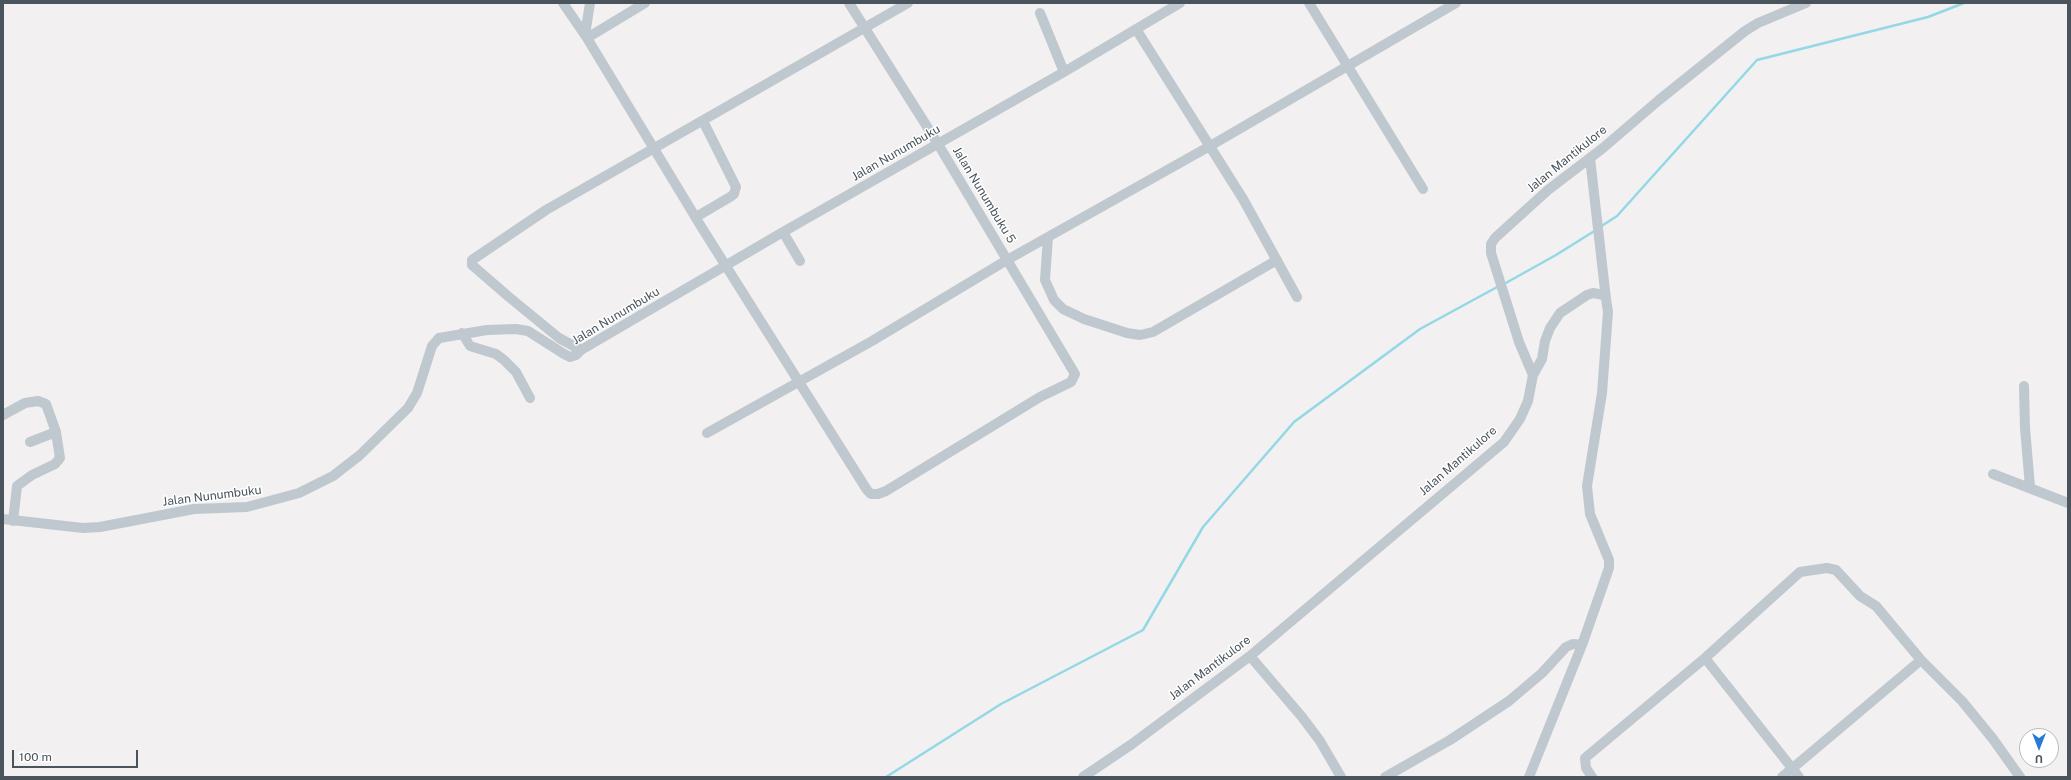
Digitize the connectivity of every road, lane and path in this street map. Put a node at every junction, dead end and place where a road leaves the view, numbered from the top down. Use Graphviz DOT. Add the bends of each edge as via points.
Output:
graph roads {
  1 [pos="563,3"];
  2 [pos="590,3"];
  3 [pos="645,3"];
  4 [pos="849,3"];
  5 [pos="908,3"];
  6 [pos="1180,3"];
  7 [pos="1309,3"];
  8 [pos="1456,3"];
  9 [pos="1805,3"];
  10 [pos="1040,12"];
  11 [pos="864,29"];
  12 [pos="1136,29"];
  13 [pos="586,36"];
  14 [pos="1347,66"];
  15 [pos="1064,72"];
  16 [pos="703,121"];
  17 [pos="938,144"];
  18 [pos="1210,146"];
  19 [pos="655,148"];
  20 [pos="1590,158"];
  21 [pos="1424,189"];
  22 [pos="696,217"];
  23 [pos="783,232"];
  24 [pos="1048,237"];
  25 [pos="1007,260"];
  26 [pos="1277,260"];
  27 [pos="800,261"];
  28 [pos="727,266"];
  29 [pos="1297,297"];
  30 [pos="1606,299"];
  31 [pos="462,333"];
  32 [pos="581,350"];
  33 [pos="1533,375"];
  34 [pos="800,381"];
  35 [pos="2024,386"];
  36 [pos="530,398"];
  37 [pos="3,415"];
  38 [pos="56,432"];
  39 [pos="707,433"];
  40 [pos="30,442"];
  41 [pos="1993,474"];
  42 [pos="2030,487"];
  43 [pos="2068,503"];
  44 [pos="8,520"];
  45 [pos="1582,645"];
  46 [pos="1250,656"];
  47 [pos="1705,658"];
  48 [pos="1921,660"];
  49 [pos="1792,769"];
  50 [pos="1083,777"];
  51 [pos="1341,777"];
  52 [pos="1386,777"];
  53 [pos="1529,777"];
  54 [pos="1592,777"];
  55 [pos="1782,777"];
  56 [pos="1799,777"];
  57 [pos="2020,777"];
  1 -- 13 [label="street"];
  2 -- 13 [label="street"];
  3 -- 13 [label="street"];
  4 -- 11 [label="street, Jalan Nunumbuku 5"];
  5 -- 11 [label="street"];
  6 -- 12 [label="street, Jalan Nunumbuku"];
  7 -- 14 [label="street"];
  8 -- 14 [label="street"];
  9 -- 20 [label="street, Jalan Mantikulore" via="1745,31"];
  10 -- 15 [label="street"];
  11 -- 16 [label="street"];
  11 -- 17 [label="street, Jalan Nunumbuku 5"];
  12 -- 15 [label="street, Jalan Nunumbuku"];
  12 -- 18 [label="street"];
  13 -- 19 [label="street"];
  14 -- 18 [label="street"];
  14 -- 21 [label="street"];
  15 -- 17 [label="street, Jalan Nunumbuku"];
  16 -- 19 [label="street"];
  16 -- 22 [label="street" via="736,187 734,194"];
  17 -- 23 [label="street, Jalan Nunumbuku"];
  17 -- 25 [label="street, Jalan Nunumbuku 5"];
  18 -- 24 [label="street"];
  18 -- 26 [label="street"];
  19 -- 22 [label="street"];
  19 -- 32 [label="street" via="546,210 471,261 509,297 559,338"];
  20 -- 30 [label="street"];
  20 -- 33 [label="street, Jalan Mantikulore" via="1548,190 1495,238 1491,249 1523,353"];
  22 -- 28 [label="street"];
  23 -- 27 [label="street"];
  23 -- 28 [label="street, Jalan Nunumbuku"];
  24 -- 25 [label="street"];
  24 -- 26 [label="street" via="1045,280 1054,300 1063,309 1084,319 1140,335 1154,332"];
  25 -- 34 [label="street"];
  25 -- 34 [label="street, Jalan Nunumbuku 5" via="1075,377 886,491 871,494 867,490"];
  26 -- 29 [label="street"];
  28 -- 32 [label="street, Jalan Nunumbuku"];
  28 -- 34 [label="street"];
  30 -- 33 [label="street" via="1604,295 1593,293 1579,299 1560,313 1550,328 1542,359"];
  30 -- 45 [label="street" via="1608,312 1602,393 1586,486 1590,514 1610,564"];
  31 -- 32 [label="street, Jalan Nunumbuku" via="516,329 528,331 570,356"];
  31 -- 36 [label="street" via="470,346 496,354 504,360 516,372"];
  31 -- 44 [label="street, Jalan Nunumbuku" via="442,337 435,342 418,394 408,408 360,455 333,476 299,494 247,507 194,509 100,527 83,528"];
  33 -- 46 [label="street, Jalan Mantikulore" via="1528,401 1520,419 1504,442"];
  34 -- 39 [label="street"];
  35 -- 42 [label="street"];
  37 -- 38 [label="street" via="25,403 38,401 46,404"];
  38 -- 40 [label="street"];
  38 -- 44 [label="street" via="60,458 58,462 17,486"];
  41 -- 42 [label="street"];
  42 -- 43 [label="street"];
  45 -- 52 [label="street" via="1573,644 1566,647 1542,673 1509,701 1450,740"];
  45 -- 53 [label="street"];
  46 -- 50 [label="street, Jalan Mantikulore" via="1132,744"];
  46 -- 51 [label="street" via="1302,717 1320,741"];
  47 -- 48 [label="street" via="1796,574 1827,568 1836,570 1860,596 1876,606"];
  47 -- 49 [label="street"];
  47 -- 54 [label="street" via="1585,758 1586,768"];
  48 -- 49 [label="street"];
  48 -- 57 [label="street" via="1962,701"];
  49 -- 55 [label="street"];
  49 -- 56 [label="street"];
}
